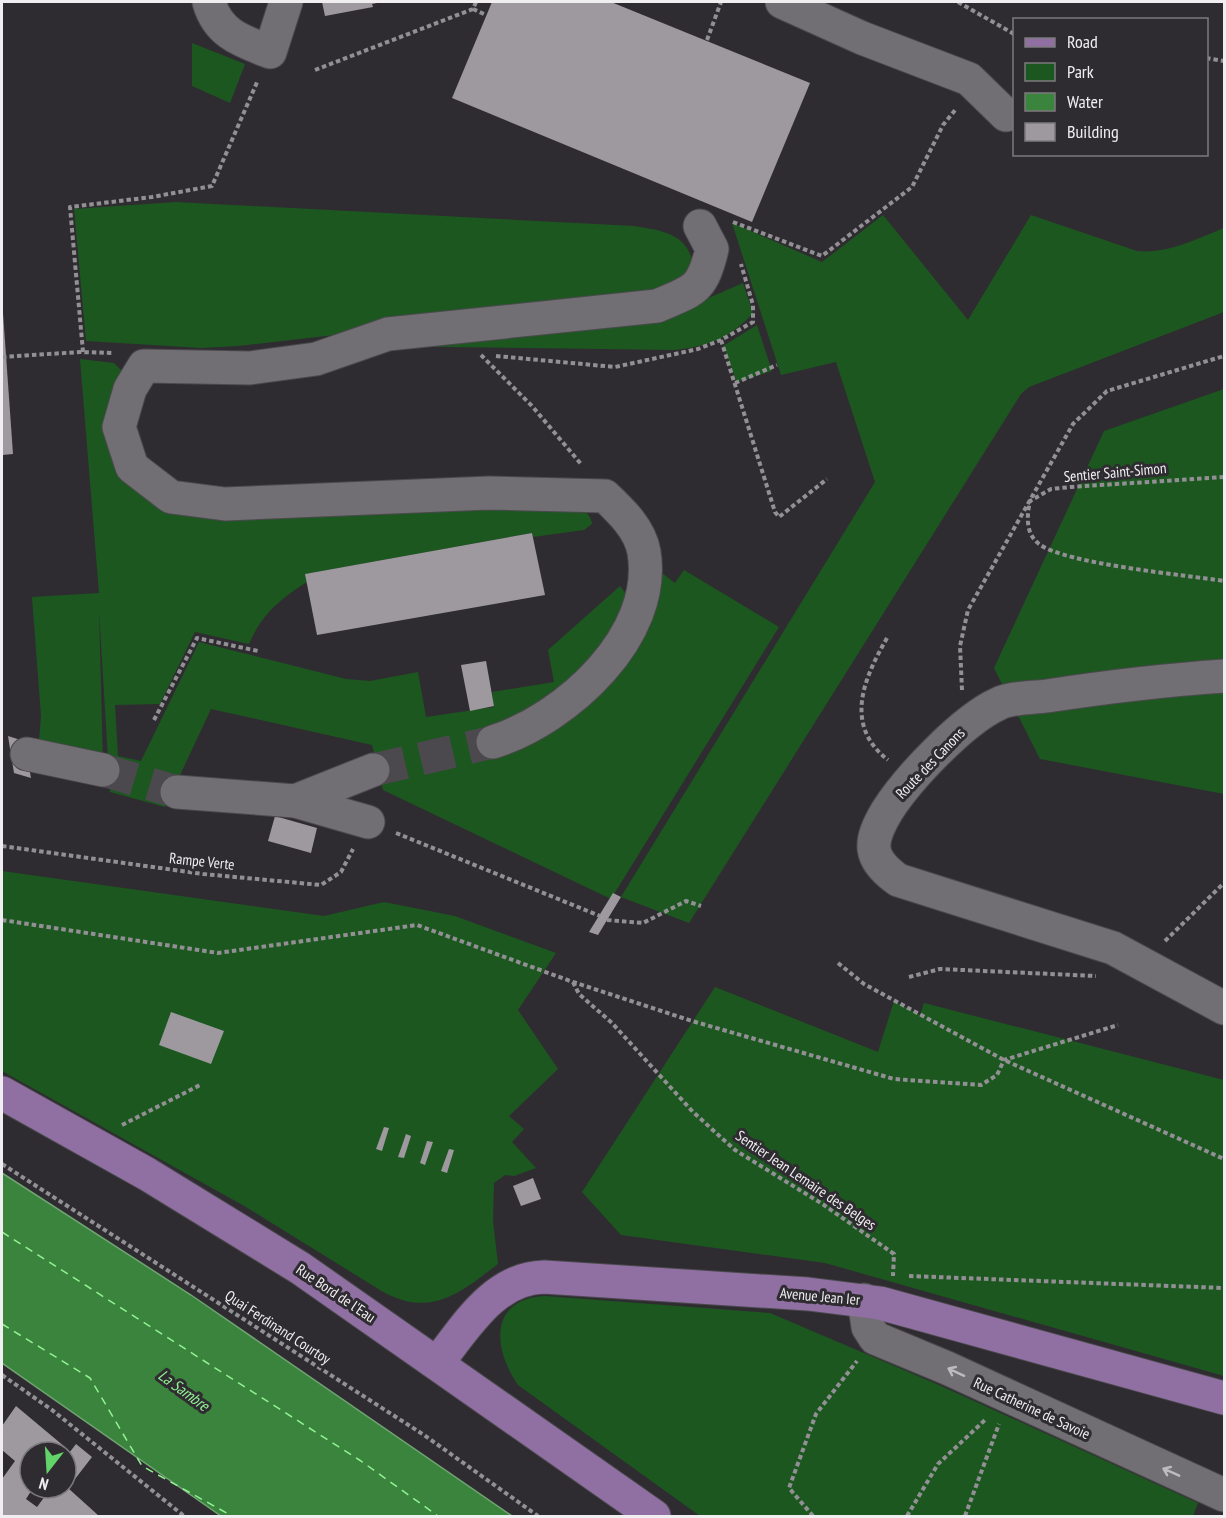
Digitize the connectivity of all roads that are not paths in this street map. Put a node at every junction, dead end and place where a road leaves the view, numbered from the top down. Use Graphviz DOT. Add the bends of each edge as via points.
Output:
graph roads {
  1 [pos="208,2"];
  2 [pos="286,2"];
  3 [pos="782,2"];
  4 [pos="1006,115"];
  5 [pos="700,226"];
  6 [pos="1224,676"];
  7 [pos="493,742"];
  8 [pos="13,751"];
  9 [pos="103,770"];
  10 [pos="373,770"];
  11 [pos="177,792"];
  12 [pos="295,801"];
  13 [pos="368,822"];
  14 [pos="1224,1008"];
  15 [pos="2,1093"];
  16 [pos="884,1294"];
  17 [pos="438,1362"];
  18 [pos="1224,1398"];
  19 [pos="1224,1495"];
  20 [pos="654,1516"];
  1 -- 2 [label="street" via="230,36 270,52"];
  3 -- 4 [label="street" via="969,79"];
  5 -- 7 [label="street" via="712,249 707,268 694,290 657,306 388,334 316,359 250,368 144,366 130,389 119,427 132,467 171,497 225,504 489,493 605,496 626,516 644,549 645,579 637,608 611,657 586,688 548,717"];
  6 -- 14 [label="street, Route des Canons" via="1129,683 999,703 963,728 913,778 893,802 874,837 876,860 898,880 1113,948"];
  8 -- 9 [label="street"];
  10 -- 12 [label="street"];
  11 -- 12 [label="street"];
  12 -- 13 [label="street"];
  15 -- 17 [label="main road, Rue Bord de l'Eau" via="263,1245"];
  16 -- 17 [label="main road, Avenue Jean Ier" via="531,1277 499,1291"];
  16 -- 18 [label="main road, Avenue Jean Ier"];
  19 -- 16 [label="street, Rue Catherine de Savoie, one-way" via="875,1338 868,1327"];
  17 -- 20 [label="main road, Rue Bord de l'Eau"];
}
